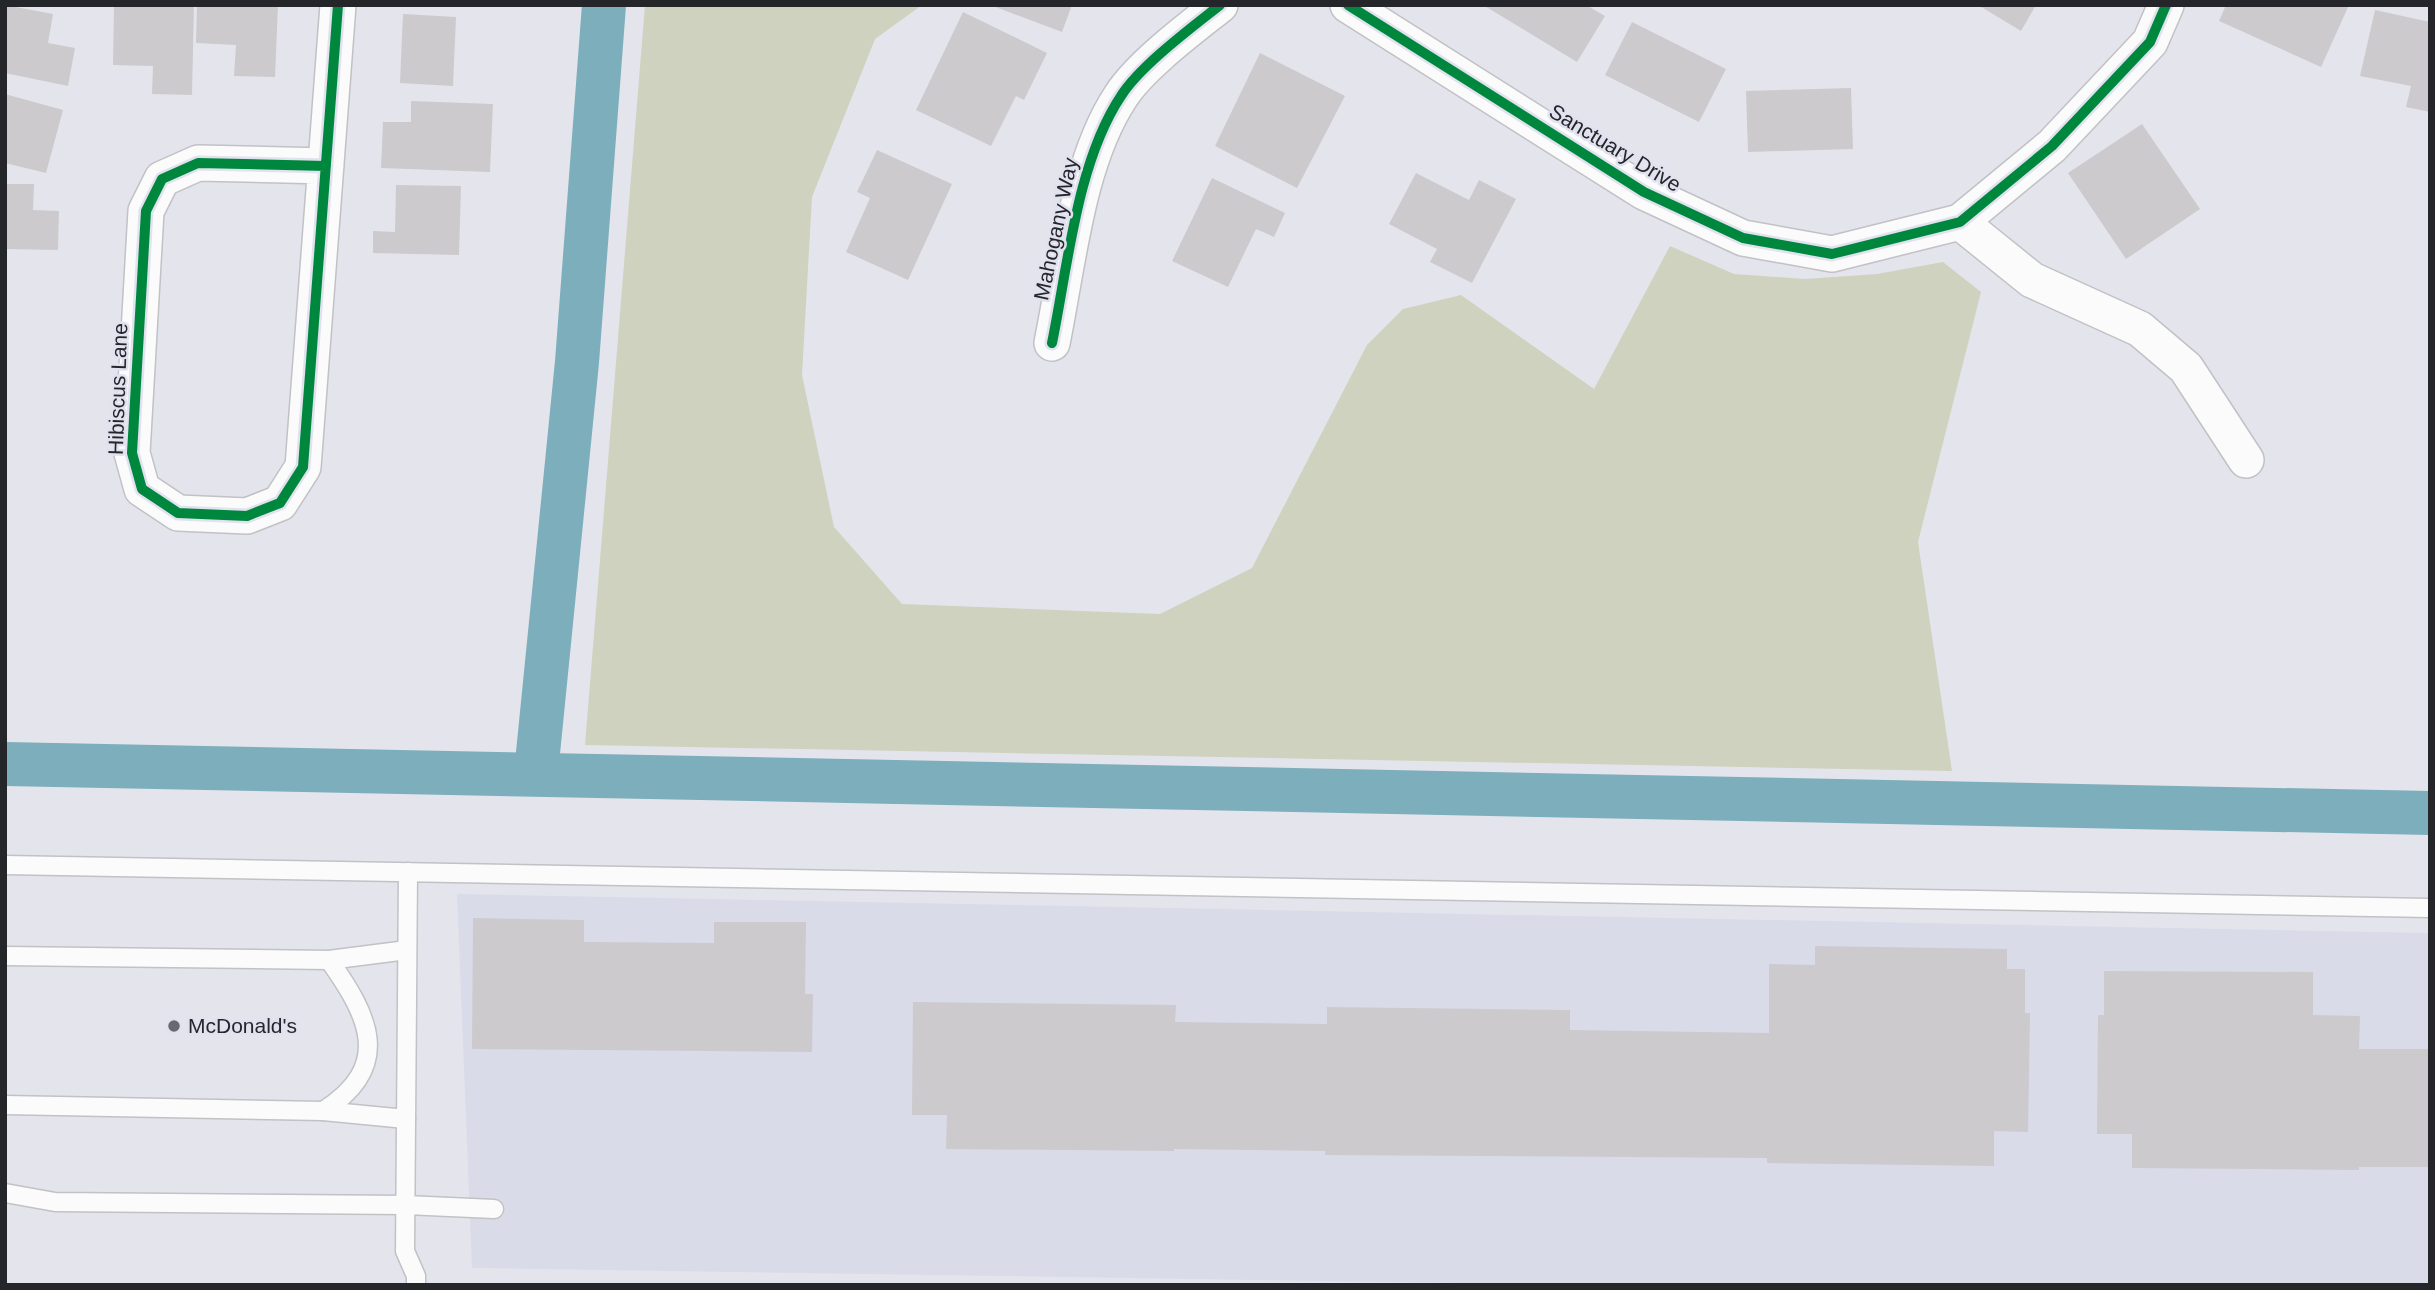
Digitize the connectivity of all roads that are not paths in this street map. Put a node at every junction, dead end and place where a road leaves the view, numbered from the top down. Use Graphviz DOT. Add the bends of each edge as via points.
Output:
graph roads {
  1 [pos="338,5"];
  2 [pos="1220,5"];
  3 [pos="1348,5"];
  4 [pos="2166,5"];
  5 [pos="326,166"];
  6 [pos="1960,222"];
  7 [pos="1052,343"];
  8 [pos="2246,460"];
  9 [pos="5,865"];
  10 [pos="408,872"];
  11 [pos="2430,908"];
  12 [pos="407,950"];
  13 [pos="5,956"];
  14 [pos="329,960"];
  15 [pos="5,1105"];
  16 [pos="323,1111"];
  17 [pos="406,1119"];
  18 [pos="5,1193"];
  19 [pos="406,1205"];
  20 [pos="494,1209"];
  21 [pos="416,1285"];
  1 -- 5 [label="street, Hibiscus Lane"];
  2 -- 7 [label="street, Mahogany Way" via="1174,41 1122,94 1092,150"];
  3 -- 6 [label="street, Sanctuary Drive" via="1644,192 1743,238 1832,254"];
  4 -- 6 [label="street, Sanctuary Drive" via="2150,41 2052,146"];
  5 -- 5 [label="street, Hibiscus Lane" via="303,467 280,503 247,516 178,513 142,489 132,453 146,211 162,179 198,163"];
  6 -- 8 [label="street" via="2032,280 2140,329 2186,368"];
  9 -- 10 [label="lane"];
  10 -- 11 [label="lane"];
  10 -- 12 [label="lane"];
  12 -- 14 [label="lane"];
  12 -- 17 [label="lane"];
  13 -- 14 [label="lane"];
  14 -- 16 [label="lane" via="362,1013 368,1055 346,1096"];
  15 -- 16 [label="lane"];
  16 -- 17 [label="lane"];
  17 -- 19 [label="lane"];
  18 -- 19 [label="lane" via="55,1202"];
  19 -- 20 [label="lane"];
  19 -- 21 [label="lane" via="405,1251"];
}
